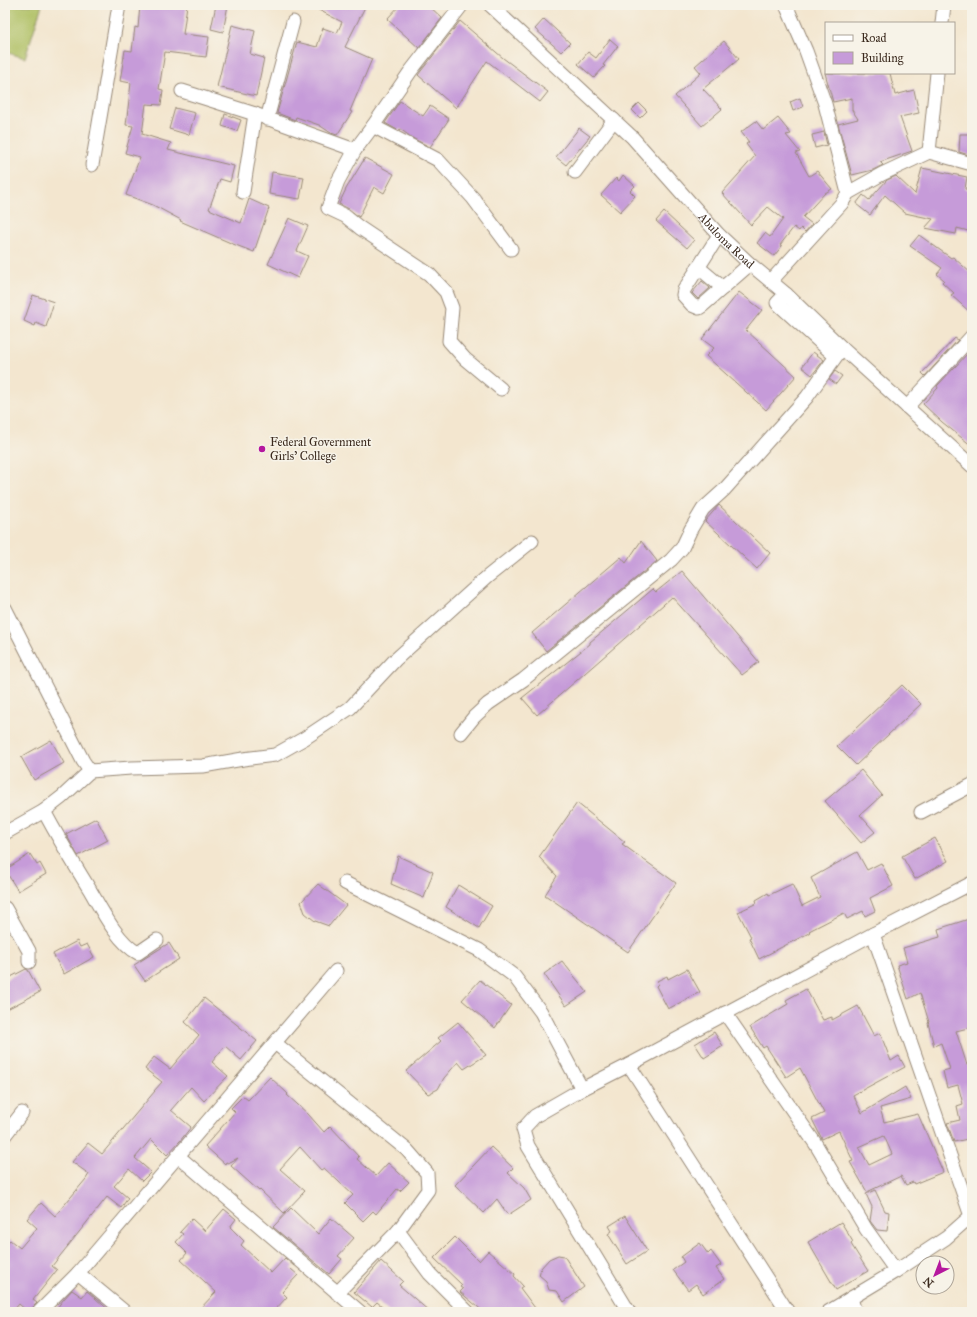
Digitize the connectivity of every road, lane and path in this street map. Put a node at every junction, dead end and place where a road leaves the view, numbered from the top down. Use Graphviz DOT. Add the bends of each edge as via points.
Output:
graph roads {
  1 [pos="119,5"];
  2 [pos="462,5"];
  3 [pos="490,5"];
  4 [pos="786,5"];
  5 [pos="944,5"];
  6 [pos="293,22"];
  7 [pos="942,22"];
  8 [pos="937,74"];
  9 [pos="182,91"];
  10 [pos="261,116"];
  11 [pos="614,120"];
  12 [pos="373,126"];
  13 [pos="355,150"];
  14 [pos="929,152"];
  15 [pos="972,164"];
  16 [pos="92,165"];
  17 [pos="575,172"];
  18 [pos="243,192"];
  19 [pos="848,193"];
  20 [pos="719,235"];
  21 [pos="511,249"];
  22 [pos="750,264"];
  23 [pos="698,267"];
  24 [pos="770,281"];
  25 [pos="722,288"];
  26 [pos="972,336"];
  27 [pos="838,351"];
  28 [pos="501,389"];
  29 [pos="906,407"];
  30 [pos="972,466"];
  31 [pos="532,541"];
  32 [pos="5,608"];
  33 [pos="461,733"];
  34 [pos="90,771"];
  35 [pos="972,785"];
  36 [pos="44,811"];
  37 [pos="922,812"];
  38 [pos="5,832"];
  39 [pos="345,883"];
  40 [pos="972,883"];
  41 [pos="5,908"];
  42 [pos="873,934"];
  43 [pos="157,940"];
  44 [pos="29,962"];
  45 [pos="336,972"];
  46 [pos="725,1013"];
  47 [pos="275,1043"];
  48 [pos="629,1065"];
  49 [pos="582,1089"];
  50 [pos="22,1113"];
  51 [pos="5,1135"];
  52 [pos="178,1156"];
  53 [pos="971,1215"];
  54 [pos="398,1231"];
  55 [pos="896,1271"];
  56 [pos="78,1273"];
  57 [pos="337,1293"];
  58 [pos="851,1298"];
  59 [pos="39,1312"];
  60 [pos="125,1312"];
  61 [pos="360,1312"];
  62 [pos="468,1312"];
  63 [pos="628,1312"];
  64 [pos="788,1312"];
  65 [pos="828,1312"];
  66 [pos="855,1312"];
  1 -- 16 [label="street"];
  2 -- 12 [label="street" via="410,72"];
  3 -- 11 [label="street, Abuloma Road"];
  4 -- 19 [label="street" via="825,104"];
  5 -- 7 [label="street"];
  6 -- 10 [label="street"];
  8 -- 14 [label="street"];
  9 -- 10 [label="street"];
  10 -- 13 [label="street"];
  10 -- 18 [label="street"];
  11 -- 17 [label="street"];
  11 -- 20 [label="street, Abuloma Road" via="632,136"];
  12 -- 13 [label="street"];
  12 -- 21 [label="street" via="438,160 473,198"];
  13 -- 28 [label="street" via="338,181 328,208 345,216 429,274 446,292 452,308 449,341 465,360"];
  14 -- 15 [label="street"];
  14 -- 19 [label="street"];
  19 -- 24 [label="street" via="842,203"];
  20 -- 22 [label="street, Abuloma Road"];
  20 -- 23 [label="street"];
  22 -- 24 [label="street, Abuloma Road"];
  22 -- 25 [label="street"];
  23 -- 25 [label="street"];
  23 -- 25 [label="street" via="682,295 692,305 699,308"];
  24 -- 27 [label="street, Abuloma Road" via="786,294"];
  26 -- 29 [label="street"];
  27 -- 29 [label="street, Abuloma Road"];
  27 -- 33 [label="street" via="807,396 724,490 703,509 682,548 671,560 523,680 488,704"];
  29 -- 30 [label="street, Abuloma Road"];
  31 -- 34 [label="street" via="487,576 395,660 350,708 275,755 203,766"];
  32 -- 34 [label="street"];
  34 -- 36 [label="street"];
  35 -- 37 [label="street"];
  36 -- 38 [label="street"];
  36 -- 43 [label="street" via="114,929 132,950 138,953"];
  39 -- 49 [label="street" via="479,950 514,976 541,1012"];
  40 -- 42 [label="street"];
  41 -- 44 [label="street" via="30,951"];
  42 -- 46 [label="street"];
  42 -- 53 [label="street"];
  45 -- 47 [label="street"];
  46 -- 48 [label="street"];
  46 -- 55 [label="street" via="816,1143 866,1229"];
  47 -- 52 [label="street"];
  47 -- 54 [label="street" via="407,1150 427,1173 428,1190"];
  48 -- 49 [label="street"];
  48 -- 64 [label="street"];
  49 -- 63 [label="street" via="534,1116 523,1129 528,1146"];
  50 -- 51 [label="street"];
  52 -- 56 [label="street"];
  52 -- 57 [label="street"];
  53 -- 55 [label="street" via="946,1238"];
  54 -- 57 [label="street"];
  54 -- 62 [label="street" via="430,1274"];
  55 -- 58 [label="street"];
  56 -- 59 [label="street"];
  56 -- 60 [label="street"];
  57 -- 61 [label="street"];
  58 -- 65 [label="street"];
  58 -- 66 [label="street"];
}
